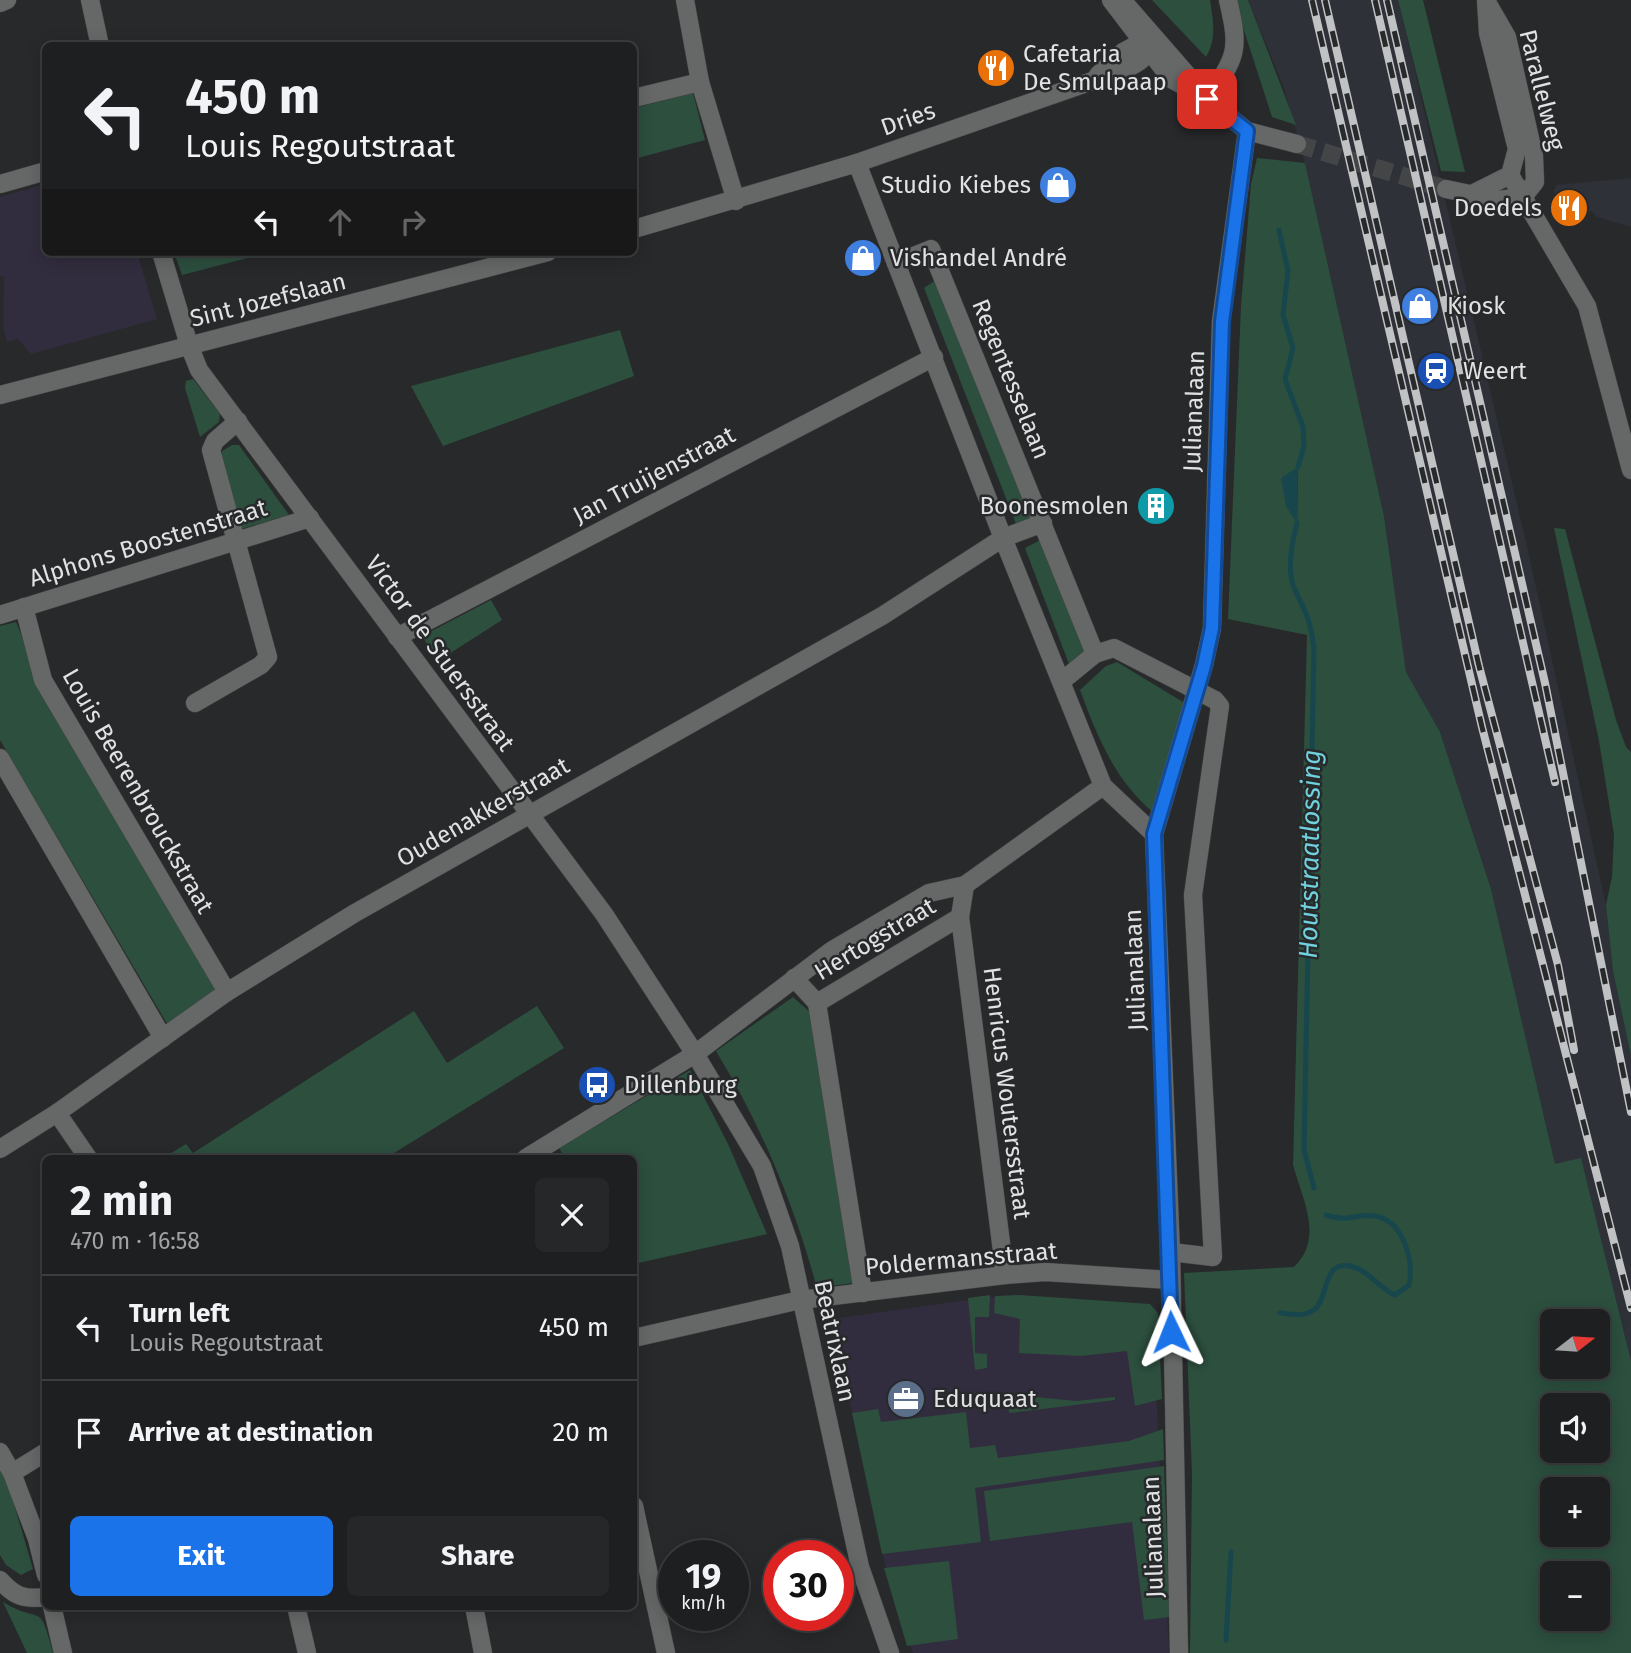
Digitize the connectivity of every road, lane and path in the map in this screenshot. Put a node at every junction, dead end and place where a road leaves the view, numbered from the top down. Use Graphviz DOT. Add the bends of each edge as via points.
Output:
graph roads {
  1 [pos="7,0"];
  2 [pos="90,0"];
  3 [pos="685,0"];
  4 [pos="1111,0"];
  5 [pos="1122,0"];
  6 [pos="1228,0"];
  7 [pos="1488,0"];
  8 [pos="0,3"];
  9 [pos="99,42"];
  10 [pos="1142,49"];
  11 [pos="700,82"];
  12 [pos="637,98"];
  13 [pos="1207,99"];
  14 [pos="1247,131"];
  15 [pos="1297,144"];
  16 [pos="857,163"];
  17 [pos="42,173"];
  18 [pos="1510,175"];
  19 [pos="0,184"];
  20 [pos="1446,189"];
  21 [pos="1470,195"];
  22 [pos="1523,197"];
  23 [pos="736,201"];
  24 [pos="637,228"];
  25 [pos="162,256"];
  26 [pos="533,256"];
  27 [pos="896,263"];
  28 [pos="189,345"];
  29 [pos="934,357"];
  30 [pos="0,395"];
  31 [pos="238,421"];
  32 [pos="1631,470"];
  33 [pos="310,518"];
  34 [pos="1043,523"];
  35 [pos="1003,538"];
  36 [pos="236,541"];
  37 [pos="24,607"];
  38 [pos="0,615"];
  39 [pos="397,637"];
  40 [pos="1095,654"];
  41 [pos="1062,681"];
  42 [pos="1196,692"];
  43 [pos="194,703"];
  44 [pos="0,758"];
  45 [pos="1103,786"];
  46 [pos="528,814"];
  47 [pos="1154,834"];
  48 [pos="965,885"];
  49 [pos="960,917"];
  50 [pos="794,978"];
  51 [pos="227,992"];
  52 [pos="817,1003"];
  53 [pos="163,1038"];
  54 [pos="695,1054"];
  55 [pos="57,1113"];
  56 [pos="0,1149"];
  57 [pos="86,1155"];
  58 [pos="531,1155"];
  59 [pos="1171,1252"];
  60 [pos="1005,1275"];
  61 [pos="1170,1280"];
  62 [pos="863,1293"];
  63 [pos="800,1300"];
  64 [pos="637,1337"];
  65 [pos="0,1452"];
  66 [pos="42,1454"];
  67 [pos="12,1473"];
  68 [pos="637,1520"];
  69 [pos="42,1560"];
  70 [pos="0,1580"];
  71 [pos="42,1597"];
  72 [pos="53,1610"];
  73 [pos="297,1610"];
  74 [pos="475,1610"];
  75 [pos="63,1653"];
  76 [pos="307,1653"];
  77 [pos="483,1653"];
  78 [pos="666,1653"];
  79 [pos="890,1653"];
  80 [pos="1179,1653"];
  1 -- 8 [label="street"];
  2 -- 9 [label="street"];
  3 -- 11 [label="street"];
  4 -- 10 [label="street"];
  5 -- 10 [label="street"];
  6 -- 13 [label="street" via="1236,34 1235,55"];
  7 -- 18 [label="street, Parallelweg" via="1488,33 1517,149"];
  7 -- 22 [label="street, Parallelweg" via="1507,37 1534,156 1535,182"];
  10 -- 13 [label="street"];
  10 -- 16 [label="street, Dries" via="1096,77"];
  11 -- 12 [label="street"];
  11 -- 23 [label="street"];
  13 -- 14 [label="street"];
  14 -- 15 [label="street"];
  14 -- 42 [label="street, Julianalaan" via="1222,322 1212,628"];
  16 -- 23 [label="street, Dries"];
  16 -- 27 [label="street"];
  17 -- 19 [label="street"];
  18 -- 21 [label="street"];
  18 -- 22 [label="street"];
  20 -- 21 [label="street"];
  21 -- 22 [label="street" via="1498,200"];
  22 -- 32 [label="street" via="1587,306"];
  23 -- 24 [label="street"];
  25 -- 28 [label="street, Victor de Stuersstraat"];
  26 -- 28 [label="street, Sint Jozefslaan"];
  27 -- 29 [label="street"];
  27 -- 34 [label="street, Regentesselaan" via="930,249"];
  28 -- 30 [label="street, Sint Jozefslaan"];
  28 -- 31 [label="street, Victor de Stuersstraat" via="200,370"];
  29 -- 35 [label="street"];
  29 -- 39 [label="street, Jan Truijenstraat"];
  31 -- 33 [label="street, Victor de Stuersstraat"];
  31 -- 36 [label="street" via="211,450"];
  33 -- 36 [label="street, Alphons Boostenstraat"];
  33 -- 39 [label="street, Victor de Stuersstraat"];
  34 -- 35 [label="street"];
  34 -- 40 [label="street, Regentesselaan"];
  35 -- 41 [label="street"];
  35 -- 46 [label="street, Oudenakkerstraat" via="882,616"];
  36 -- 37 [label="street, Alphons Boostenstraat"];
  36 -- 43 [label="street" via="268,657"];
  37 -- 38 [label="street, Alphons Boostenstraat"];
  37 -- 51 [label="street, Louis Beerenbrouckstraat" via="43,680"];
  39 -- 46 [label="street, Victor de Stuersstraat"];
  40 -- 41 [label="street"];
  40 -- 42 [label="street" via="1114,648"];
  41 -- 45 [label="street"];
  42 -- 47 [label="street, Julianalaan"];
  42 -- 59 [label="street" via="1220,706 1193,895 1213,1257"];
  44 -- 53 [label="street"];
  45 -- 47 [label="street"];
  45 -- 48 [label="street, Hertogstraat"];
  46 -- 51 [label="street, Oudenakkerstraat"];
  46 -- 54 [label="street, Victor de Stuersstraat" via="604,914"];
  47 -- 59 [label="street, Julianalaan"];
  48 -- 49 [label="street, Hertogstraat"];
  48 -- 50 [label="street, Hertogstraat" via="929,893"];
  49 -- 52 [label="street, Hertogstraat"];
  49 -- 60 [label="street, Henricus Woutersstraat"];
  50 -- 52 [label="street, Hertogstraat"];
  50 -- 54 [label="street, Hertogstraat"];
  51 -- 53 [label="street, Oudenakkerstraat"];
  52 -- 62 [label="street"];
  53 -- 55 [label="street, Oudenakkerstraat"];
  54 -- 58 [label="street"];
  54 -- 63 [label="street, Beatrixlaan" via="762,1166 790,1246"];
  55 -- 56 [label="street, Oudenakkerstraat"];
  55 -- 57 [label="street"];
  59 -- 61 [label="street, Julianalaan"];
  60 -- 61 [label="street, Poldermansstraat" via="1045,1272"];
  60 -- 62 [label="street, Poldermansstraat"];
  61 -- 80 [label="street, Julianalaan"];
  62 -- 63 [label="street, Poldermansstraat"];
  63 -- 64 [label="street, Poldermansstraat"];
  63 -- 79 [label="street, Beatrixlaan" via="860,1567"];
  65 -- 67 [label="street"];
  66 -- 67 [label="street"];
  67 -- 69 [label="street"];
  68 -- 78 [label="street"];
  70 -- 71 [label="street" via="13,1594"];
  72 -- 75 [label="street"];
  73 -- 76 [label="street"];
  74 -- 77 [label="street"];
}
